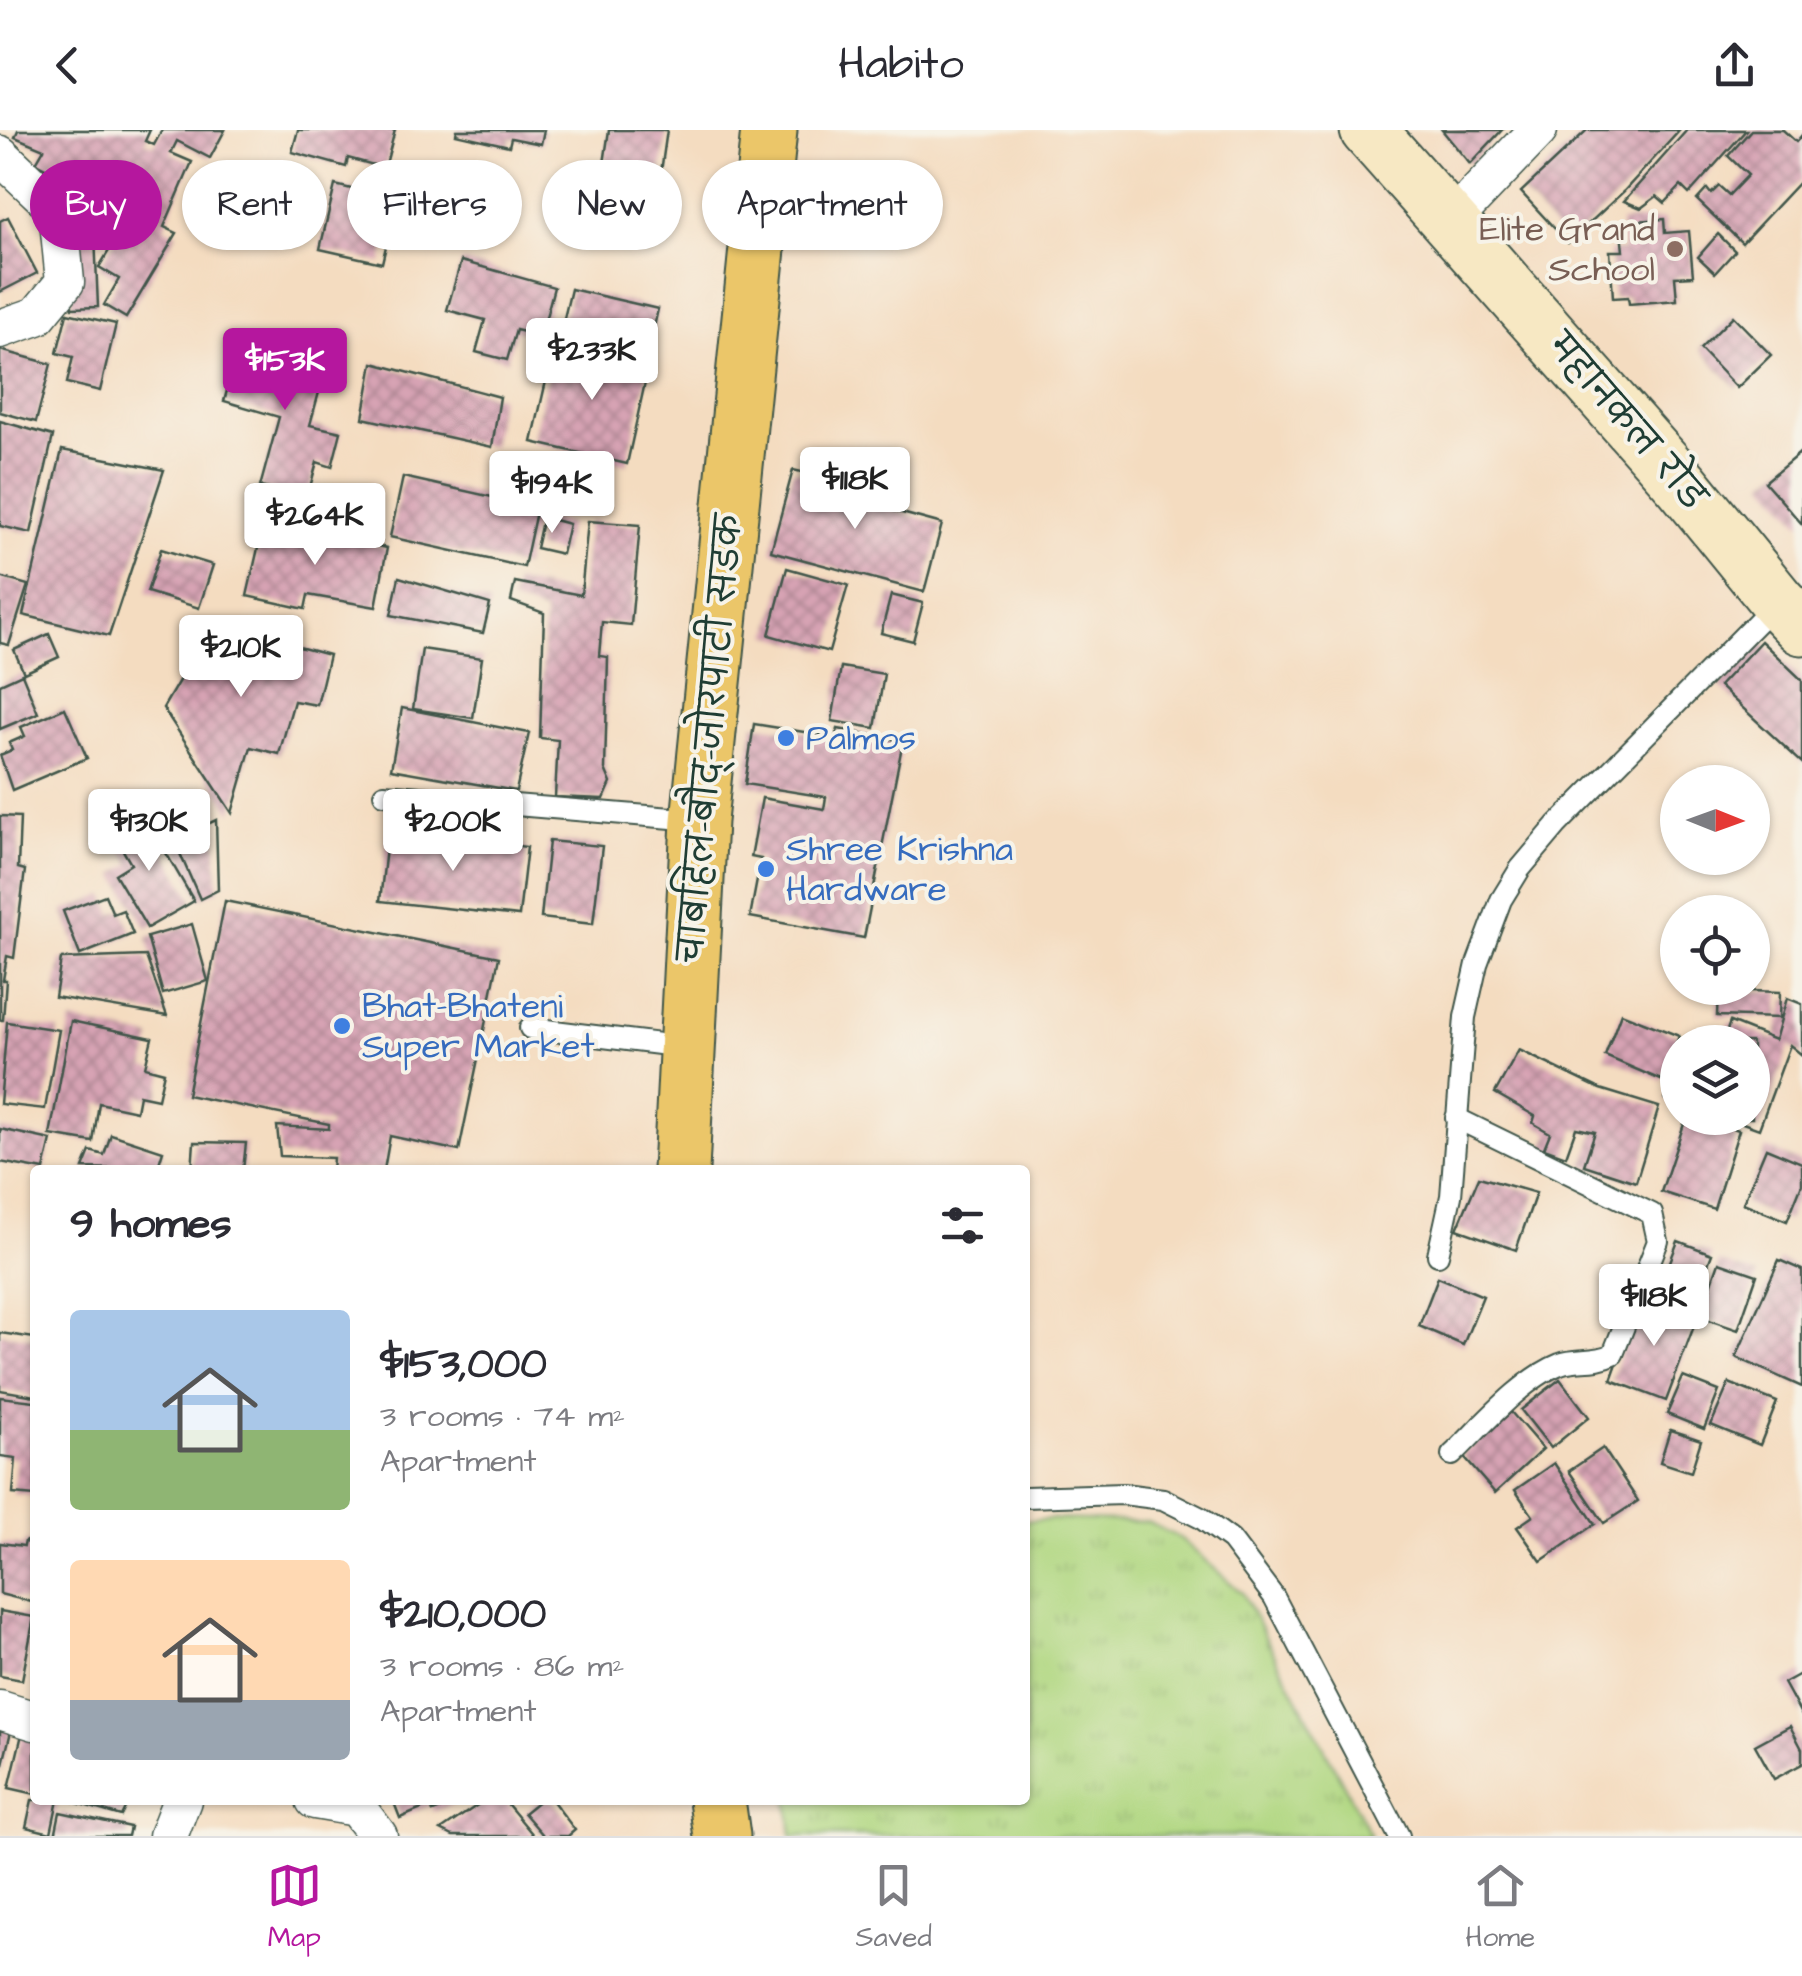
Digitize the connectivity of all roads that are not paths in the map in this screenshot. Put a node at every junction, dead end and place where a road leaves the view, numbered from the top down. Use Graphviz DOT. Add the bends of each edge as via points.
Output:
graph roads {
  1 [pos="769,130"];
  2 [pos="1368,130"];
  3 [pos="1538,130"];
  4 [pos="0,155"];
  5 [pos="1449,223"];
  6 [pos="0,329"];
  7 [pos="1790,614"];
  8 [pos="384,794"];
  9 [pos="699,821"];
  10 [pos="530,1028"];
  11 [pos="686,1048"];
  12 [pos="1456,1118"];
  13 [pos="681,1165"];
  14 [pos="1438,1255"];
  15 [pos="1452,1454"];
  16 [pos="1030,1497"];
  17 [pos="0,1710"];
  18 [pos="30,1719"];
  19 [pos="180,1805"];
  20 [pos="345,1805"];
  21 [pos="718,1805"];
  22 [pos="168,1836"];
  23 [pos="378,1836"];
  24 [pos="722,1836"];
  25 [pos="1400,1836"];
  1 -- 9 [label="main road, चाबहिल-बौद्-जोरपाटी सडक"];
  2 -- 5 [label="main road, महानकल रोड"];
  3 -- 5 [label="street"];
  4 -- 6 [label="street" via="58,210 65,282 37,316"];
  5 -- 7 [label="main road, महानकल रोड"];
  7 -- 12 [label="lane" via="1557,824 1520,869 1478,964 1465,1017"];
  8 -- 9 [label="lane"];
  9 -- 11 [label="main road, चाबहिल-बौद्-जोरपाटी सडक"];
  10 -- 11 [label="lane"];
  11 -- 13 [label="main road, चाबहिल-बौद्-जोरपाटी सडक"];
  12 -- 14 [label="lane" via="1451,1196"];
  12 -- 15 [label="lane" via="1652,1214 1658,1241 1613,1354 1598,1362 1561,1364 1527,1384"];
  16 -- 25 [label="lane" via="1163,1499 1231,1540 1274,1597"];
  17 -- 18 [label="street"];
  19 -- 22 [label="street"];
  20 -- 23 [label="street" via="356,1807"];
  21 -- 24 [label="main road"];
}
